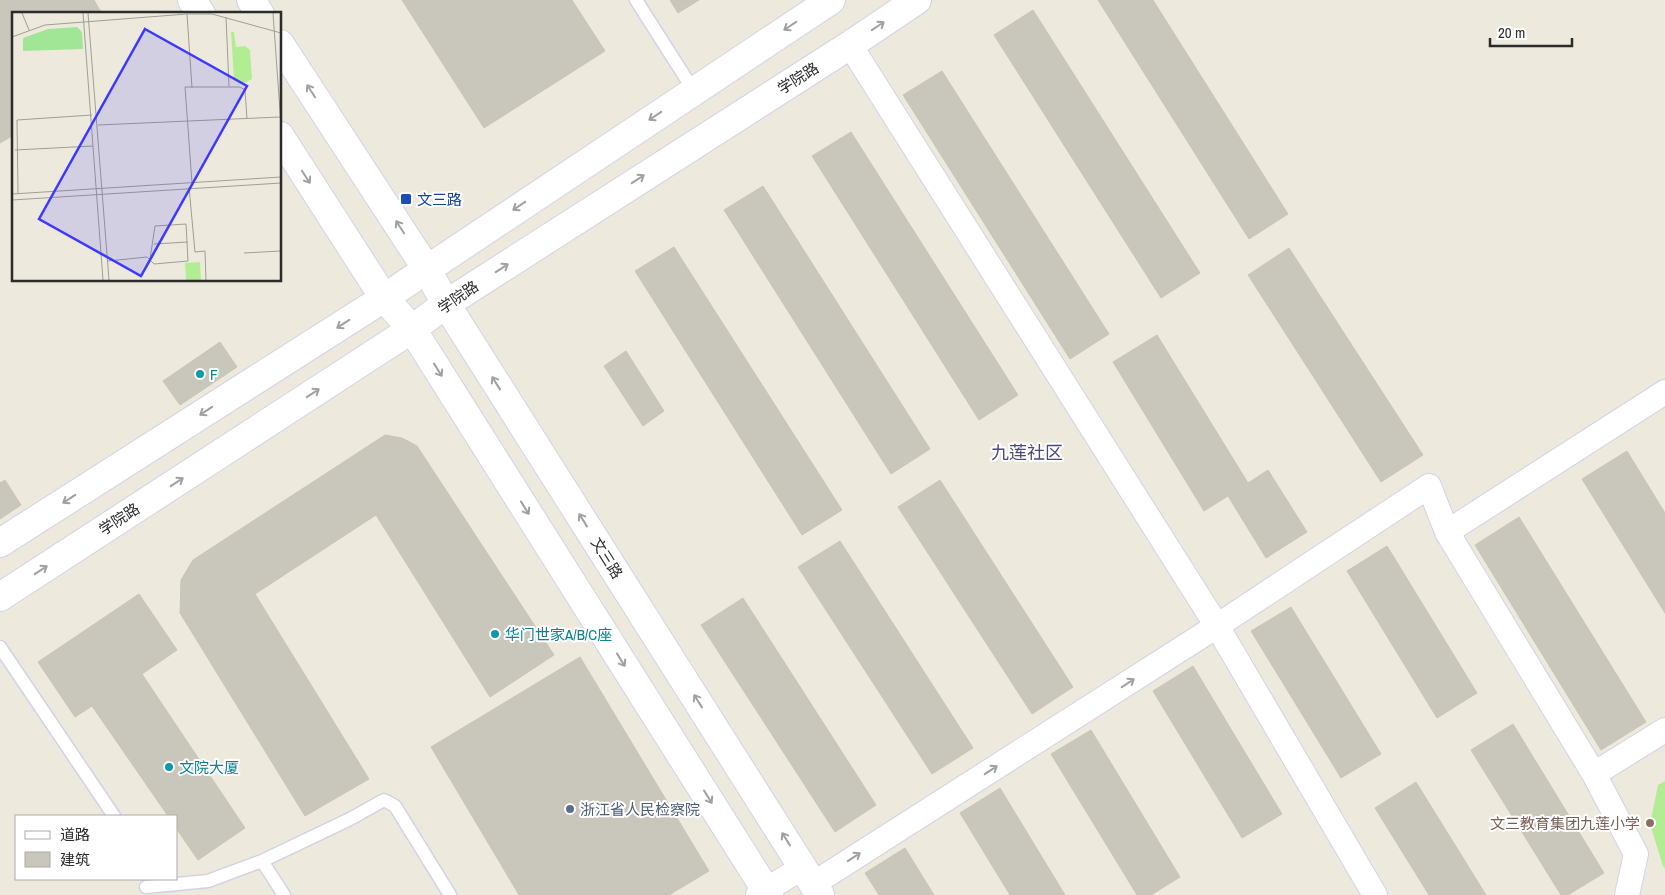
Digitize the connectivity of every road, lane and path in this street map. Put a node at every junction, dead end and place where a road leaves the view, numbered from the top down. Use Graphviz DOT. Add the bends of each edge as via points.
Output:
graph roads {
  1 [pos="192,0"];
  2 [pos="251,0"];
  3 [pos="636,0"];
  4 [pos="831,0"];
  5 [pos="917,0"];
  6 [pos="200,12"];
  7 [pos="259,12"];
  8 [pos="850,45"];
  9 [pos="281,46"];
  10 [pos="694,91"];
  11 [pos="281,138"];
  12 [pos="426,268"];
  13 [pos="384,298"];
  14 [pos="446,304"];
  15 [pos="412,329"];
  16 [pos="1665,392"];
  17 [pos="1447,532"];
  18 [pos="0,543"];
  19 [pos="0,597"];
  20 [pos="1217,626"];
  21 [pos="0,647"];
  22 [pos="1665,730"];
  23 [pos="1594,774"];
  24 [pos="113,815"];
  25 [pos="262,861"];
  26 [pos="812,882"];
  27 [pos="145,887"];
  28 [pos="764,893"];
  29 [pos="284,895"];
  30 [pos="450,895"];
  31 [pos="1375,895"];
  32 [pos="1627,895"];
  1 -- 6 [label="main road"];
  2 -- 7 [label="main road"];
  3 -- 10 [label="lane"];
  4 -- 10 [label="main road, one-way"];
  8 -- 5 [label="main road, 学院路, one-way"];
  14 -- 8 [label="main road, 学院路, one-way"];
  8 -- 20 [label="street"];
  12 -- 9 [label="main road, 文三路, one-way"];
  10 -- 12 [label="main road, one-way"];
  11 -- 13 [label="main road, one-way"];
  12 -- 13 [label="main road"];
  12 -- 14 [label="main road, 文三路"];
  13 -- 15 [label="main road"];
  13 -- 18 [label="main road, one-way"];
  14 -- 15 [label="main road, 学院路"];
  26 -- 14 [label="main road, 文三路, one-way"];
  19 -- 15 [label="main road, 学院路, one-way"];
  15 -- 28 [label="main road, one-way"];
  16 -- 17 [label="street"];
  17 -- 20 [label="street" via="1429,486"];
  17 -- 23 [label="street"];
  26 -- 20 [label="street, one-way"];
  20 -- 31 [label="street"];
  21 -- 24 [label="lane"];
  22 -- 23 [label="street"];
  23 -- 32 [label="street" via="1636,854"];
  25 -- 27 [label="lane" via="208,881"];
  25 -- 29 [label="lane"];
  25 -- 30 [label="lane" via="384,800 395,806"];
  26 -- 28 [label="street"];
}
